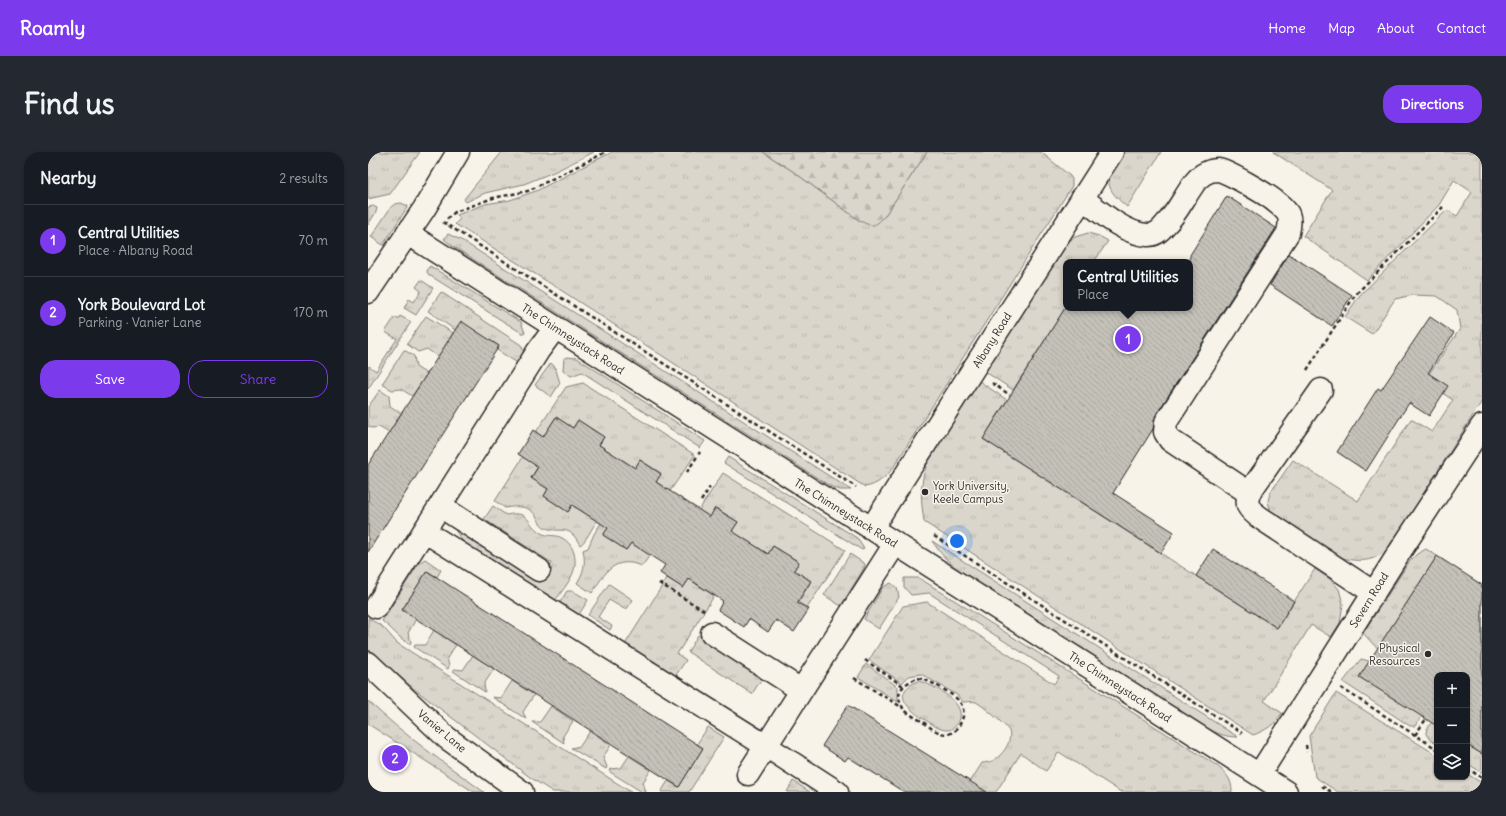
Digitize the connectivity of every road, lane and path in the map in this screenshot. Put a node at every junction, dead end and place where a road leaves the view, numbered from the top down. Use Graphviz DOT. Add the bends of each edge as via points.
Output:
graph roads {
  1 [pos="458,152"];
  2 [pos="606,152"];
  3 [pos="1112,152"];
  4 [pos="1082,198"];
  5 [pos="1443,207"];
  6 [pos="407,233"];
  7 [pos="368,292"];
  8 [pos="555,328"];
  9 [pos="1304,374"];
  10 [pos="1321,390"];
  11 [pos="1482,426"];
  12 [pos="700,452"];
  13 [pos="687,472"];
  14 [pos="856,486"];
  15 [pos="710,487"];
  16 [pos="1249,493"];
  17 [pos="701,501"];
  18 [pos="440,506"];
  19 [pos="871,529"];
  20 [pos="424,531"];
  21 [pos="934,536"];
  22 [pos="895,544"];
  23 [pos="539,570"];
  24 [pos="1374,593"];
  25 [pos="376,608"];
  26 [pos="712,633"];
  27 [pos="865,660"];
  28 [pos="368,663"];
  29 [pos="854,678"];
  30 [pos="1336,685"];
  31 [pos="903,686"];
  32 [pos="801,690"];
  33 [pos="903,709"];
  34 [pos="1426,719"];
  35 [pos="1242,733"];
  36 [pos="1415,736"];
  37 [pos="1305,740"];
  38 [pos="766,746"];
  39 [pos="1434,747"];
  40 [pos="1307,752"];
  41 [pos="1470,770"];
  42 [pos="748,774"];
  43 [pos="1260,775"];
  44 [pos="1482,778"];
  45 [pos="1322,786"];
  46 [pos="522,792"];
  47 [pos="836,792"];
  48 [pos="1286,792"];
  49 [pos="1331,792"];
  1 -- 6 [label="street"];
  2 -- 14 [label="path" via="528,191 493,198 455,212 442,223"];
  3 -- 4 [label="street, Albany Road"];
  4 -- 16 [label="street" via="1117,224 1148,236 1159,232 1173,217 1200,177 1218,170 1275,201 1288,212 1291,221 1288,233 1166,422 1165,432 1170,440"];
  4 -- 19 [label="street, Albany Road"];
  5 -- 9 [label="path" via="1355,296"];
  6 -- 7 [label="street"];
  6 -- 8 [label="street, The Chimneystack Road"];
  8 -- 18 [label="street"];
  8 -- 19 [label="street, The Chimneystack Road"];
  10 -- 16 [label="street"];
  11 -- 24 [label="street, Severn Road"];
  12 -- 13 [label="path"];
  15 -- 17 [label="path"];
  16 -- 24 [label="street" via="1247,501 1250,510"];
  18 -- 20 [label="street"];
  18 -- 23 [label="street"];
  19 -- 22 [label="street, The Chimneystack Road"];
  20 -- 25 [label="street"];
  20 -- 38 [label="street"];
  21 -- 35 [label="path"];
  22 -- 32 [label="street"];
  22 -- 43 [label="street, The Chimneystack Road"];
  24 -- 43 [label="street, Severn Road"];
  26 -- 32 [label="street"];
  27 -- 31 [label="path"];
  28 -- 46 [label="street, Vanier Lane" via="447,738"];
  29 -- 33 [label="path"];
  30 -- 36 [label="path"];
  31 -- 33 [label="path" via="900,700"];
  31 -- 33 [label="path" via="918,678 927,680 956,697 962,705 963,713 958,728 944,734"];
  32 -- 38 [label="street"];
  34 -- 36 [label="path"];
  36 -- 39 [label="path"];
  37 -- 40 [label="path"];
  38 -- 42 [label="street"];
  38 -- 47 [label="street"];
  41 -- 44 [label="path"];
  43 -- 48 [label="street, The Chimneystack Road"];
  45 -- 49 [label="path"];
}
